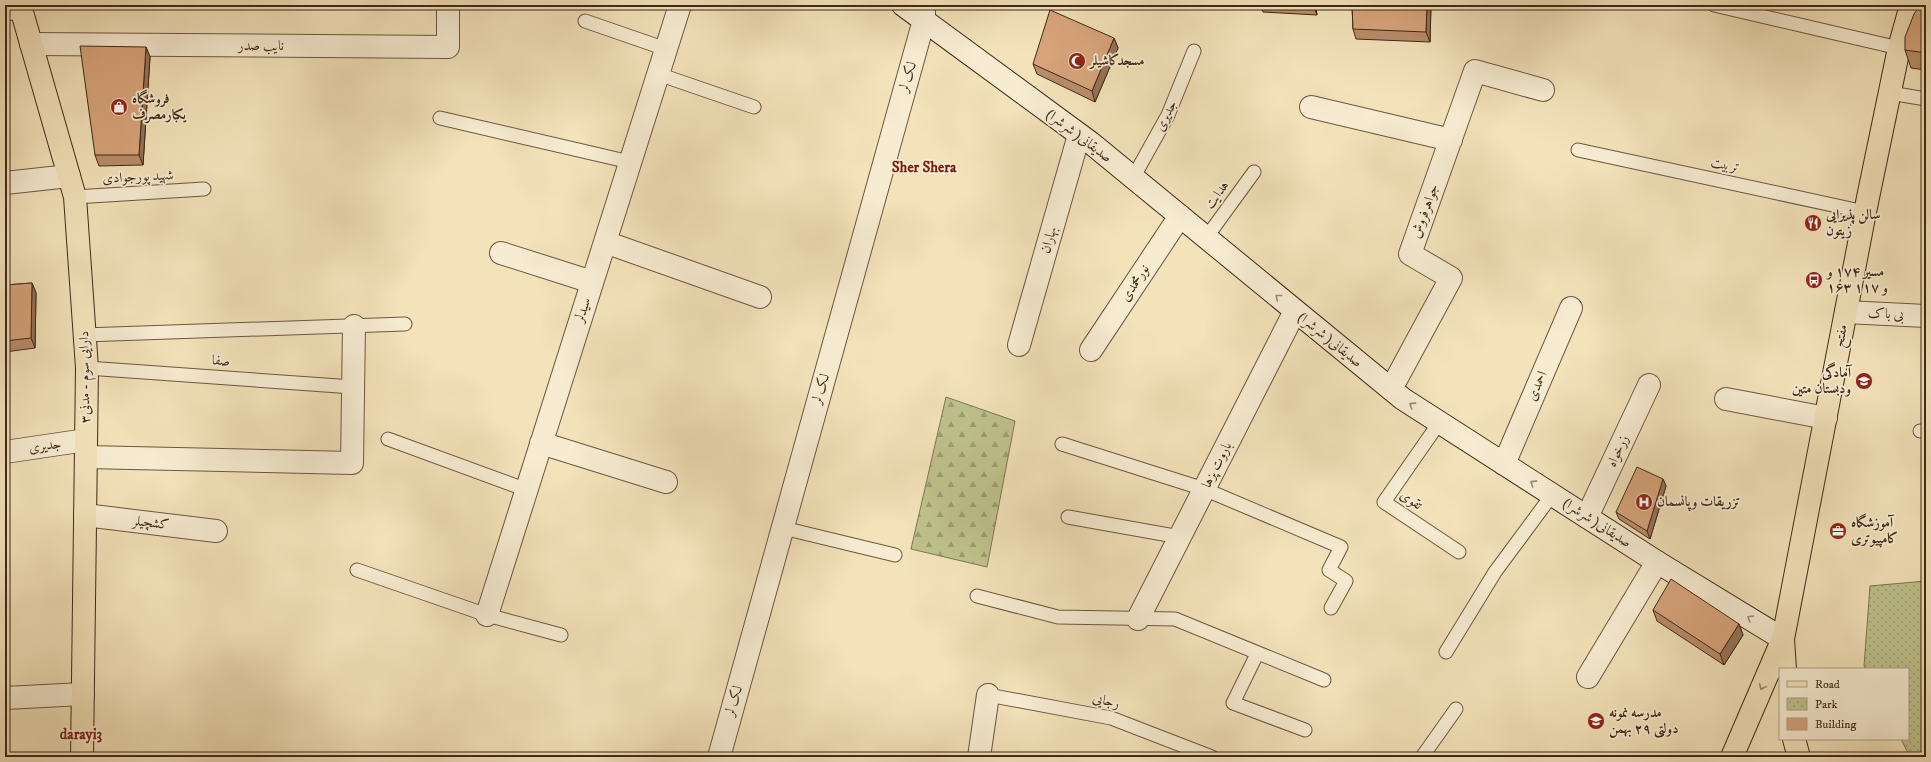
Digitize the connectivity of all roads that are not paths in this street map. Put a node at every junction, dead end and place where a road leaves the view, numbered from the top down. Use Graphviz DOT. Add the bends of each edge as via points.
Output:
graph roads {
  1 [pos="448,5"];
  2 [pos="680,5"];
  3 [pos="902,5"];
  4 [pos="1714,5"];
  5 [pos="15,7"];
  6 [pos="1909,7"];
  7 [pos="924,13"];
  8 [pos="585,21"];
  9 [pos="31,44"];
  10 [pos="1899,48"];
  11 [pos="666,49"];
  12 [pos="1194,51"];
  13 [pos="658,74"];
  14 [pos="1543,90"];
  15 [pos="1890,93"];
  16 [pos="1926,99"];
  17 [pos="754,107"];
  18 [pos="1310,107"];
  19 [pos="440,118"];
  20 [pos="1078,134"];
  21 [pos="1451,140"];
  22 [pos="1578,150"];
  23 [pos="630,162"];
  24 [pos="1254,172"];
  25 [pos="69,176"];
  26 [pos="1133,178"];
  27 [pos="5,183"];
  28 [pos="204,189"];
  29 [pos="75,197"];
  30 [pos="1865,212"];
  31 [pos="1180,216"];
  32 [pos="1206,238"];
  33 [pos="605,242"];
  34 [pos="500,253"];
  35 [pos="592,282"];
  36 [pos="760,298"];
  37 [pos="1571,308"];
  38 [pos="1295,311"];
  39 [pos="1846,312"];
  40 [pos="1926,316"];
  41 [pos="405,324"];
  42 [pos="354,326"];
  43 [pos="84,335"];
  44 [pos="1019,345"];
  45 [pos="1091,350"];
  46 [pos="87,368"];
  47 [pos="1648,385"];
  48 [pos="353,387"];
  49 [pos="1391,389"];
  50 [pos="1726,399"];
  51 [pos="1826,418"];
  52 [pos="1440,422"];
  53 [pos="388,439"];
  54 [pos="541,443"];
  55 [pos="1062,444"];
  56 [pos="86,448"];
  57 [pos="5,452"];
  58 [pos="1504,464"];
  59 [pos="666,482"];
  60 [pos="1204,489"];
  61 [pos="527,490"];
  62 [pos="1552,494"];
  63 [pos="85,515"];
  64 [pos="1068,517"];
  65 [pos="1587,517"];
  66 [pos="783,528"];
  67 [pos="216,531"];
  68 [pos="1180,536"];
  69 [pos="1459,552"];
  70 [pos="895,555"];
  71 [pos="1657,562"];
  72 [pos="357,570"];
  73 [pos="977,596"];
  74 [pos="1331,608"];
  75 [pos="487,615"];
  76 [pos="1138,619"];
  77 [pos="561,635"];
  78 [pos="1783,638"];
  79 [pos="1446,652"];
  80 [pos="1257,654"];
  81 [pos="1785,668"];
  82 [pos="1588,677"];
  83 [pos="1324,680"];
  84 [pos="83,694"];
  85 [pos="988,694"];
  86 [pos="5,698"];
  87 [pos="1456,709"];
  88 [pos="1305,730"];
  89 [pos="1794,740"];
  90 [pos="82,757"];
  91 [pos="719,757"];
  92 [pos="979,757"];
  93 [pos="1212,757"];
  94 [pos="1422,757"];
  95 [pos="1732,757"];
  96 [pos="1799,757"];
  1 -- 9 [label="street, نایب صدر" via="448,47"];
  2 -- 11 [label="street, سیدلر"];
  3 -- 7 [label="street, (شرشرا )صدیقانی"];
  4 -- 10 [label="lane"];
  5 -- 9 [label="main road, دارایی سوم - مدنی۳"];
  6 -- 10 [label="main road, مفتح"];
  7 -- 20 [label="street, (شرشرا )صدیقانی"];
  7 -- 66 [label="street, لک لر"];
  8 -- 11 [label="lane"];
  9 -- 25 [label="main road, دارایی سوم - مدنی۳"];
  10 -- 15 [label="main road, مفتح"];
  11 -- 13 [label="street, سیدلر"];
  12 -- 26 [label="lane, جدیری" via="1168,115"];
  13 -- 17 [label="lane"];
  13 -- 23 [label="street, سیدلر"];
  14 -- 21 [label="street, جواهرفروش" via="1475,71"];
  15 -- 16 [label="lane"];
  15 -- 30 [label="main road, مفتح"];
  18 -- 21 [label="street"];
  19 -- 23 [label="lane"];
  20 -- 26 [label="street, (شرشرا )صدیقانی"];
  20 -- 44 [label="street, بهاران"];
  21 -- 49 [label="street, جواهرفروش" via="1410,254 1451,278"];
  22 -- 30 [label="lane, تربیت"];
  23 -- 33 [label="street, سیدلر"];
  24 -- 32 [label="lane, هدایت"];
  25 -- 27 [label="street"];
  25 -- 29 [label="main road, دارایی سوم - مدنی۳"];
  26 -- 31 [label="street, (شرشرا )صدیقانی"];
  28 -- 29 [label="lane, شهید پورجوادی"];
  29 -- 43 [label="main road, دارایی سوم - مدنی۳"];
  30 -- 39 [label="main road, مفتح"];
  31 -- 32 [label="street, (شرشرا )صدیقانی"];
  31 -- 45 [label="street, نورمحمدی"];
  38 -- 32 [label="street, (شرشرا )صدیقانی, one-way"];
  33 -- 35 [label="street, سیدلر"];
  33 -- 36 [label="street"];
  34 -- 35 [label="street"];
  35 -- 54 [label="street, سیدلر"];
  37 -- 58 [label="street, احمدی"];
  38 -- 49 [label="street, (شرشرا )صدیقانی"];
  38 -- 60 [label="street, باروت پزها"];
  39 -- 40 [label="street, بی باک"];
  39 -- 51 [label="main road, مفتح"];
  41 -- 42 [label="lane"];
  42 -- 43 [label="lane"];
  42 -- 48 [label="street"];
  43 -- 46 [label="main road, دارایی سوم - مدنی۳"];
  46 -- 48 [label="lane, صفا"];
  46 -- 56 [label="main road, دارایی سوم - مدنی۳"];
  47 -- 65 [label="street, زرخواه"];
  48 -- 56 [label="street, جدیری" via="352,463"];
  52 -- 49 [label="street, (شرشرا )صدیقانی, one-way"];
  50 -- 51 [label="street"];
  51 -- 78 [label="main road, مفتح"];
  52 -- 58 [label="street, (شرشرا )صدیقانی"];
  52 -- 69 [label="lane, تقوی" via="1384,502"];
  53 -- 61 [label="lane"];
  54 -- 59 [label="street"];
  54 -- 61 [label="street, سیدلر"];
  55 -- 60 [label="lane"];
  56 -- 57 [label="street, جدیری"];
  56 -- 63 [label="main road, دارایی سوم - مدنی۳"];
  62 -- 58 [label="street, (شرشرا )صدیقانی, one-way"];
  60 -- 68 [label="street, باروت پزها"];
  60 -- 74 [label="lane" via="1342,547 1329,570 1346,581"];
  61 -- 75 [label="street, سیدلر"];
  62 -- 65 [label="street, (شرشرا )صدیقانی"];
  62 -- 79 [label="lane" via="1495,572"];
  63 -- 67 [label="street, کشچیلر"];
  63 -- 84 [label="main road, دارایی سوم - مدنی۳"];
  64 -- 68 [label="lane"];
  65 -- 71 [label="street, (شرشرا )صدیقانی"];
  66 -- 70 [label="lane"];
  66 -- 91 [label="street, لک لر"];
  68 -- 76 [label="street, باروت پزها"];
  78 -- 71 [label="street, (شرشرا )صدیقانی, one-way"];
  71 -- 82 [label="street"];
  72 -- 75 [label="lane"];
  73 -- 76 [label="lane" via="1058,617"];
  75 -- 77 [label="lane"];
  76 -- 80 [label="lane" via="1175,619"];
  78 -- 81 [label="main road, مفتح"];
  78 -- 95 [label="main road, one-way"];
  80 -- 83 [label="lane"];
  80 -- 88 [label="lane" via="1233,703"];
  84 -- 86 [label="street"];
  84 -- 90 [label="main road, دارایی سوم - مدنی۳"];
  85 -- 92 [label="street"];
  85 -- 93 [label="lane, رجایی" via="1112,718"];
  87 -- 94 [label="lane"];
  89 -- 96 [label="main road"];
}
